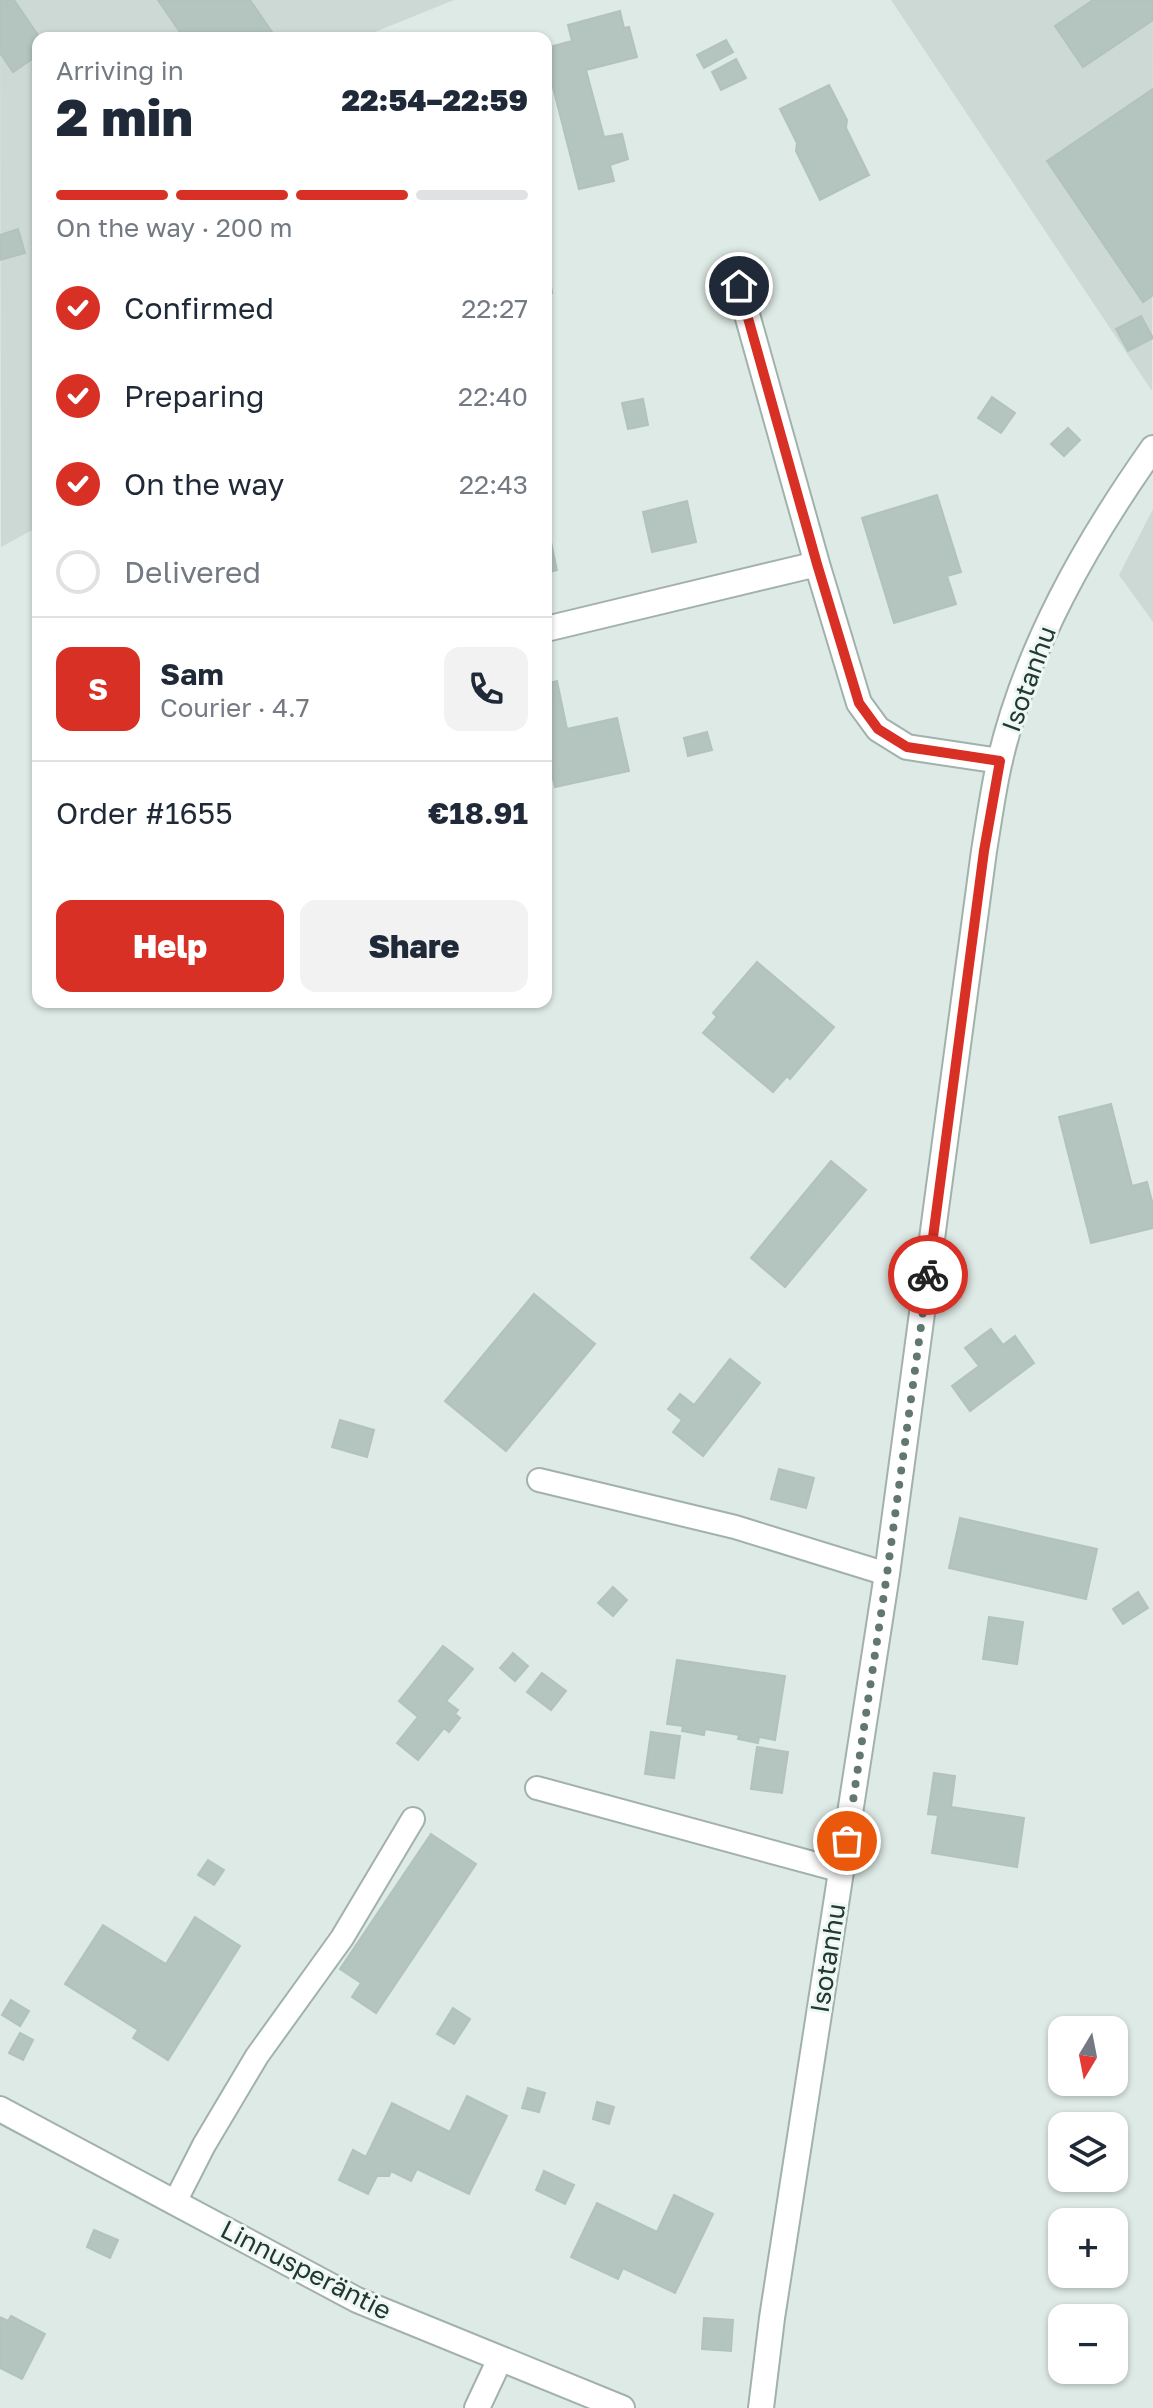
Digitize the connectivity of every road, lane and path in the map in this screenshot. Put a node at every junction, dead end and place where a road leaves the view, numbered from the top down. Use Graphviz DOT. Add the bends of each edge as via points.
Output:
graph roads {
  1 [pos="739,286"];
  2 [pos="1153,448"];
  3 [pos="817,564"];
  4 [pos="552,628"];
  5 [pos="1000,761"];
  6 [pos="539,1480"];
  7 [pos="887,1574"];
  8 [pos="537,1788"];
  9 [pos="413,1819"];
  10 [pos="842,1871"];
  11 [pos="0,2109"];
  12 [pos="175,2202"];
  13 [pos="500,2359"];
  14 [pos="477,2408"];
  15 [pos="622,2408"];
  16 [pos="761,2408"];
  1 -- 3 [label="street"];
  2 -- 5 [label="street, Isotanhu" via="1108,512 1063,592 1030,666"];
  3 -- 4 [label="street"];
  3 -- 5 [label="street" via="859,703 878,729 907,747"];
  5 -- 7 [label="street, Isotanhu"];
  6 -- 7 [label="lane" via="735,1527"];
  7 -- 10 [label="street, Isotanhu"];
  8 -- 10 [label="lane"];
  9 -- 12 [label="lane" via="342,1938 257,2056"];
  10 -- 16 [label="street, Isotanhu"];
  11 -- 12 [label="street, Linnusperäntie"];
  12 -- 13 [label="street, Linnusperäntie" via="357,2300"];
  13 -- 14 [label="street"];
  13 -- 15 [label="street, Linnusperäntie"];
}
